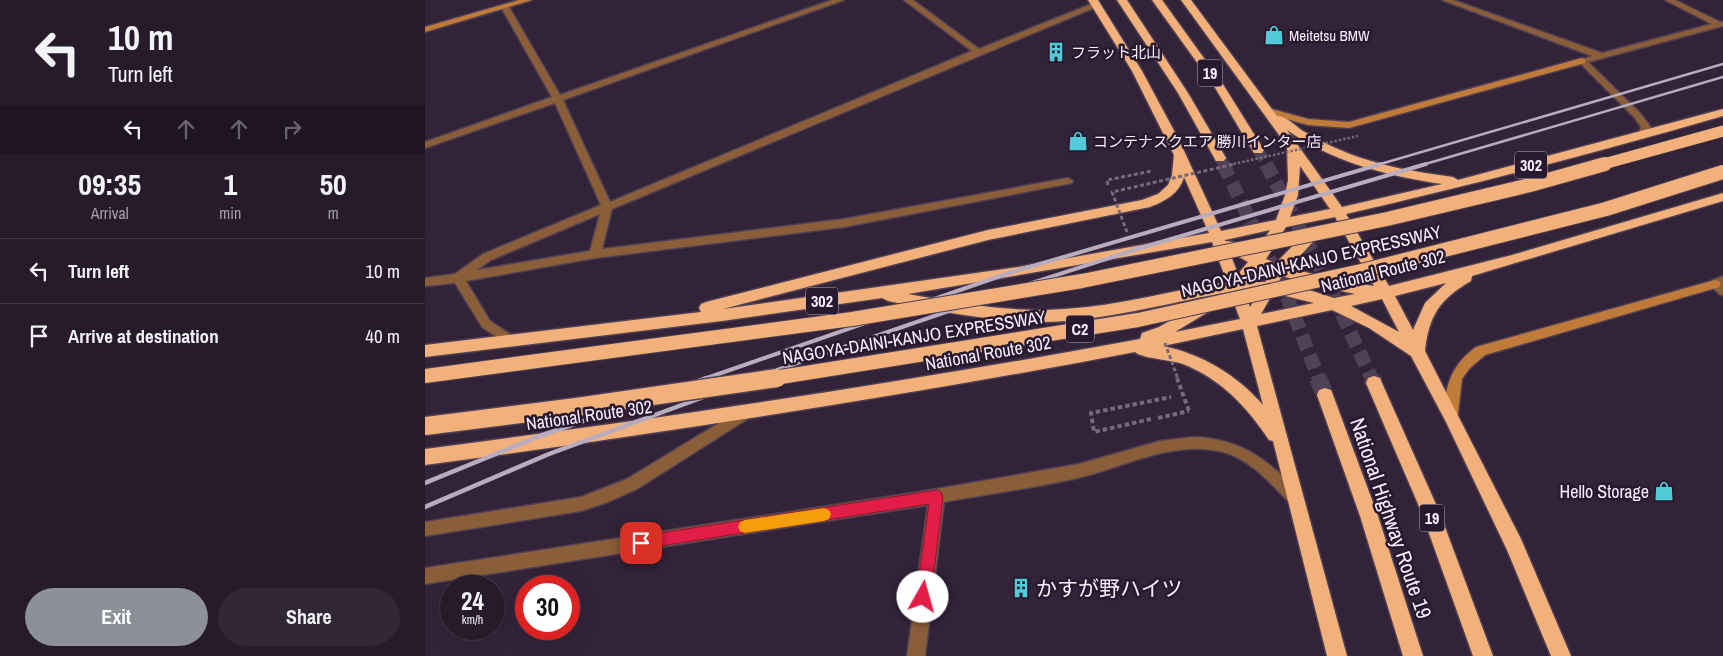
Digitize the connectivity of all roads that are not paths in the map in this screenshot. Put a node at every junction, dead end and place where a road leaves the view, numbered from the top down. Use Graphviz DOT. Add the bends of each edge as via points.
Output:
graph roads {
  1 [pos="528,0"];
  2 [pos="840,0"];
  3 [pos="907,0"];
  4 [pos="1122,0"];
  5 [pos="1157,0"];
  6 [pos="1186,0"];
  7 [pos="1446,0"];
  8 [pos="1669,0"];
  9 [pos="1095,2"];
  10 [pos="505,7"];
  11 [pos="1721,25"];
  12 [pos="425,30"];
  13 [pos="977,52"];
  14 [pos="1601,56"];
  15 [pos="1583,61"];
  16 [pos="557,98"];
  17 [pos="1268,111"];
  18 [pos="1723,112"];
  19 [pos="1723,131"];
  20 [pos="1643,136"];
  21 [pos="425,144"];
  22 [pos="1292,144"];
  23 [pos="1258,150"];
  24 [pos="1179,152"];
  25 [pos="1220,158"];
  26 [pos="1723,172"];
  27 [pos="1068,181"];
  28 [pos="1465,182"];
  29 [pos="1723,197"];
  30 [pos="607,206"];
  31 [pos="1338,211"];
  32 [pos="1283,223"];
  33 [pos="1217,237"];
  34 [pos="595,254"];
  35 [pos="1257,260"];
  36 [pos="1487,267"];
  37 [pos="1279,269"];
  38 [pos="458,278"];
  39 [pos="425,282"];
  40 [pos="1720,285"];
  41 [pos="1235,286"];
  42 [pos="1267,286"];
  43 [pos="874,293"];
  44 [pos="1386,293"];
  45 [pos="1334,304"];
  46 [pos="1249,323"];
  47 [pos="637,325"];
  48 [pos="510,341"];
  49 [pos="1115,350"];
  50 [pos="425,351"];
  51 [pos="1417,353"];
  52 [pos="425,376"];
  53 [pos="1374,383"];
  54 [pos="1325,395"];
  55 [pos="747,412"];
  56 [pos="1452,418"];
  57 [pos="425,426"];
  58 [pos="1281,443"];
  59 [pos="425,457"];
  60 [pos="937,497"];
  61 [pos="1297,500"];
  62 [pos="425,529"];
  63 [pos="425,576"];
  64 [pos="916,656"];
  65 [pos="1337,656"];
  66 [pos="1413,656"];
  67 [pos="1483,656"];
  68 [pos="1561,656"];
  1 -- 10 [label="street"];
  2 -- 16 [label="street"];
  3 -- 13 [label="street"];
  4 -- 25 [label="highway, 19" via="1183,93"];
  5 -- 23 [label="highway, 19" via="1219,86"];
  6 -- 17 [label="highway"];
  7 -- 14 [label="street"];
  8 -- 11 [label="street"];
  9 -- 13 [label="street"];
  9 -- 24 [label="highway" via="1137,71"];
  10 -- 12 [label="street"];
  10 -- 16 [label="street"];
  11 -- 14 [label="street"];
  13 -- 30 [label="street"];
  14 -- 15 [label="street"];
  15 -- 17 [label="street" via="1349,125 1309,123"];
  15 -- 20 [label="street" via="1646,127"];
  16 -- 21 [label="street"];
  16 -- 30 [label="street"];
  17 -- 22 [label="highway"];
  17 -- 28 [label="highway" via="1306,138 1360,162 1389,171"];
  18 -- 20 [label="highway, 302"];
  19 -- 52 [label="highway, NAGOYA-DAINI-KANJO EXPRESSWAY, bridge" via="1387,219 1091,279 852,319"];
  20 -- 28 [label="highway, 302"];
  22 -- 31 [label="highway"];
  22 -- 32 [label="highway" via="1295,178"];
  24 -- 33 [label="highway"];
  24 -- 47 [label="highway" via="1179,174 1174,188 1163,198 1145,204 989,234"];
  26 -- 57 [label="highway, NAGOYA-DAINI-KANJO EXPRESSWAY / C2, bridge" via="1607,209 1361,271 1138,320 842,369"];
  27 -- 34 [label="street" via="844,223"];
  28 -- 31 [label="highway, 302"];
  29 -- 36 [label="highway, National Route 302"];
  30 -- 34 [label="street"];
  30 -- 38 [label="street" via="487,257"];
  31 -- 32 [label="highway, 302"];
  31 -- 37 [label="highway" via="1315,230"];
  31 -- 44 [label="highway"];
  32 -- 33 [label="highway, 302"];
  32 -- 35 [label="highway"];
  33 -- 35 [label="highway"];
  33 -- 41 [label="highway"];
  33 -- 43 [label="highway, 302" via="1057,266"];
  34 -- 38 [label="street"];
  35 -- 37 [label="highway"];
  35 -- 41 [label="highway"];
  36 -- 44 [label="highway, National Route 302"];
  36 -- 51 [label="highway" via="1442,292 1431,305 1418,334"];
  37 -- 42 [label="highway"];
  37 -- 44 [label="highway" via="1346,288"];
  38 -- 39 [label="street"];
  38 -- 48 [label="street" via="486,324"];
  40 -- 56 [label="street" via="1481,351 1457,372 1452,390"];
  41 -- 42 [label="highway"];
  41 -- 43 [label="highway" via="1064,316 971,311"];
  41 -- 46 [label="highway"];
  41 -- 49 [label="highway" via="1164,331"];
  42 -- 45 [label="highway"];
  42 -- 46 [label="highway"];
  43 -- 47 [label="highway, 302"];
  44 -- 45 [label="highway, National Route 302"];
  44 -- 51 [label="highway"];
  45 -- 46 [label="highway, National Route 302"];
  45 -- 51 [label="highway" via="1361,315"];
  46 -- 49 [label="highway, National Route 302"];
  46 -- 58 [label="highway"];
  47 -- 48 [label="highway, 302"];
  48 -- 50 [label="highway, 302"];
  49 -- 55 [label="highway, National Route 302" via="972,377"];
  49 -- 58 [label="highway" via="1153,350 1183,357 1210,369 1255,407"];
  51 -- 56 [label="highway"];
  53 -- 67 [label="highway, National Highway Route 19 / 19" via="1430,511"];
  54 -- 66 [label="highway, National Highway Route 19" via="1369,516"];
  55 -- 59 [label="highway, National Route 302"];
  55 -- 62 [label="street" via="608,496 581,504"];
  56 -- 68 [label="highway" via="1514,546"];
  58 -- 61 [label="highway"];
  60 -- 61 [label="street" via="1080,470 1148,449 1183,443 1213,444 1242,453 1268,470"];
  60 -- 63 [label="street"];
  60 -- 64 [label="street"];
  61 -- 65 [label="highway"];
}
